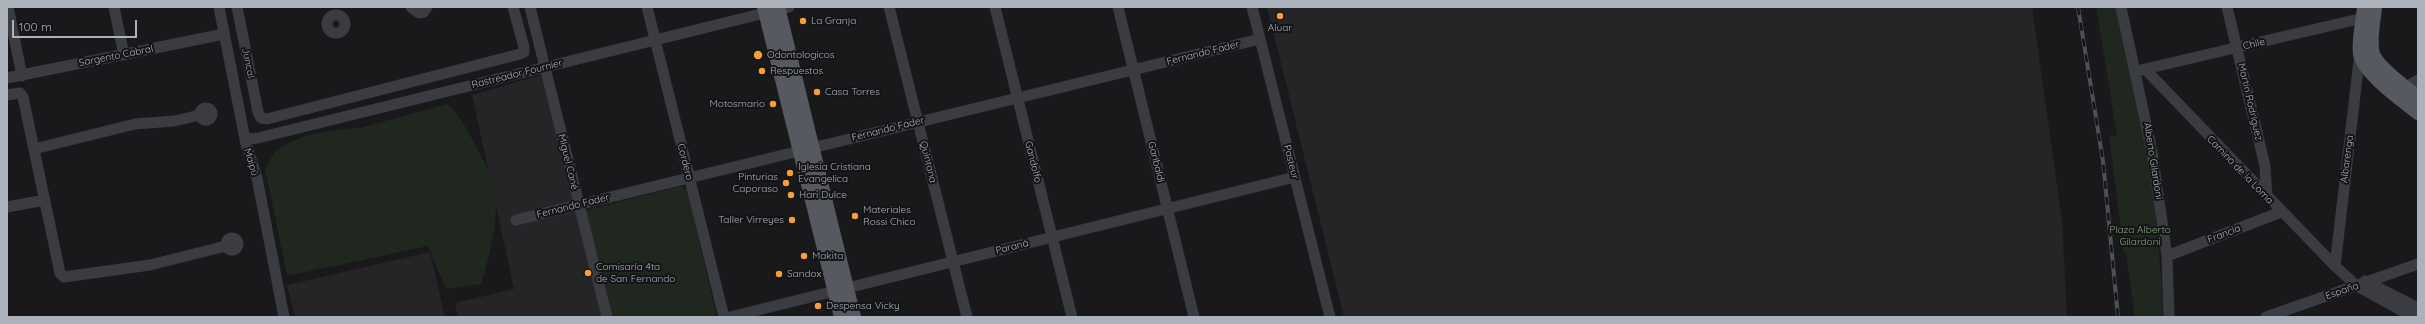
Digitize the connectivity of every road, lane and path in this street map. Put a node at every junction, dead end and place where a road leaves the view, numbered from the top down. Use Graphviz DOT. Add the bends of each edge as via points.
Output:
graph roads {
  1 [pos="8,7"];
  2 [pos="114,7"];
  3 [pos="219,7"];
  4 [pos="237,7"];
  5 [pos="411,7"];
  6 [pos="428,7"];
  7 [pos="513,7"];
  8 [pos="530,7"];
  9 [pos="647,7"];
  10 [pos="889,7"];
  11 [pos="995,7"];
  12 [pos="1118,7"];
  13 [pos="1252,7"];
  14 [pos="2122,7"];
  15 [pos="2227,7"];
  16 [pos="2376,7"];
  17 [pos="775,9"];
  18 [pos="2364,13"];
  19 [pos="224,34"];
  20 [pos="1260,39"];
  21 [pos="655,40"];
  22 [pos="2237,48"];
  23 [pos="2360,52"];
  24 [pos="124,55"];
  25 [pos="545,67"];
  26 [pos="1133,70"];
  27 [pos="2141,70"];
  28 [pos="22,76"];
  29 [pos="7,78"];
  30 [pos="2412,84"];
  31 [pos="7,95"];
  32 [pos="2418,97"];
  33 [pos="1017,98"];
  34 [pos="2418,113"];
  35 [pos="200,116"];
  36 [pos="918,122"];
  37 [pos="245,139"];
  38 [pos="34,149"];
  39 [pos="806,149"];
  40 [pos="1295,177"];
  41 [pos="689,178"];
  42 [pos="2267,198"];
  43 [pos="45,200"];
  44 [pos="579,205"];
  45 [pos="7,207"];
  46 [pos="1167,209"];
  47 [pos="2281,212"];
  48 [pos="516,220"];
  49 [pos="1052,237"];
  50 [pos="226,246"];
  51 [pos="2167,256"];
  52 [pos="953,262"];
  53 [pos="2418,264"];
  54 [pos="2335,266"];
  55 [pos="2344,274"];
  56 [pos="2370,282"];
  57 [pos="2357,286"];
  58 [pos="840,289"];
  59 [pos="2418,308"];
  60 [pos="284,317"];
  61 [pos="607,317"];
  62 [pos="724,317"];
  63 [pos="730,317"];
  64 [pos="841,317"];
  65 [pos="854,317"];
  66 [pos="967,317"];
  67 [pos="1072,317"];
  68 [pos="1194,317"];
  69 [pos="1330,317"];
  70 [pos="2169,317"];
  71 [pos="2266,317"];
  72 [pos="2413,317"];
  1 -- 28 [label="street"];
  2 -- 24 [label="street"];
  3 -- 19 [label="street, Maipú"];
  4 -- 7 [label="street, Juncal" via="258,112 261,118 267,119 520,54 524,52 524,47"];
  5 -- 6 [label="street" via="419,13"];
  8 -- 25 [label="street, Miguel Cané"];
  9 -- 21 [label="street, Cordero"];
  10 -- 36 [label="street, Quintana"];
  11 -- 33 [label="street, Gandolfo"];
  12 -- 26 [label="street, Garibaldi"];
  13 -- 20 [label="street, Pasteur"];
  14 -- 27 [label="street, Alberto Gilardoni"];
  15 -- 22 [label="street, Martín Rodríguez"];
  16 -- 30 [label="main road" via="2372,37 2373,54 2380,64"];
  17 -- 21 [label="street, Rastreador Fournier"];
  17 -- 39 [label="main road"];
  18 -- 22 [label="street, Chile"];
  18 -- 23 [label="main road"];
  19 -- 24 [label="street, Sargento Cabral"];
  19 -- 37 [label="street, Maipú"];
  20 -- 26 [label="street, Fernando Fader"];
  20 -- 40 [label="street, Pasteur"];
  21 -- 25 [label="street, Rastreador Fournier"];
  21 -- 41 [label="street, Cordero"];
  22 -- 27 [label="street, Chile"];
  22 -- 42 [label="street, Martín Rodríguez" via="2265,166"];
  23 -- 34 [label="main road" via="2367,68"];
  23 -- 54 [label="street, Albarenga"];
  24 -- 28 [label="street, Sargento Cabral"];
  25 -- 37 [label="street, Rastreador Fournier" via="258,138"];
  25 -- 44 [label="street, Miguel Cané"];
  26 -- 33 [label="street, Fernando Fader"];
  26 -- 46 [label="street, Garibaldi"];
  27 -- 42 [label="street, Camino de la Loma"];
  27 -- 51 [label="street, Alberto Gilardoni"];
  28 -- 29 [label="street, Sargento Cabral"];
  30 -- 32 [label="main road"];
  31 -- 38 [label="street" via="20,94 23,97"];
  33 -- 36 [label="street, Fernando Fader"];
  33 -- 49 [label="street, Gandolfo"];
  35 -- 38 [label="street" via="135,124"];
  36 -- 39 [label="street, Fernando Fader"];
  36 -- 52 [label="street, Quintana"];
  37 -- 60 [label="street, Maipú" via="257,178"];
  38 -- 43 [label="street"];
  39 -- 41 [label="street, Fernando Fader"];
  39 -- 58 [label="main road"];
  40 -- 46 [label="street, Paraná"];
  40 -- 69 [label="street, Pasteur"];
  41 -- 44 [label="street, Fernando Fader"];
  41 -- 62 [label="street, Cordero"];
  42 -- 47 [label="street, Camino de la Loma"];
  43 -- 45 [label="street"];
  43 -- 50 [label="street" via="60,273 64,277 150,265"];
  44 -- 48 [label="street, Fernando Fader"];
  44 -- 61 [label="street, Miguel Cané"];
  46 -- 49 [label="street, Paraná"];
  46 -- 68 [label="street, Garibaldi"];
  47 -- 51 [label="street, Francia"];
  47 -- 54 [label="street, Camino de la Loma"];
  49 -- 52 [label="street, Paraná"];
  49 -- 67 [label="street, Gandolfo"];
  51 -- 70 [label="street, Alberto Gilardoni"];
  52 -- 58 [label="street, Paraná"];
  52 -- 66 [label="street, Quintana"];
  53 -- 56 [label="street, España"];
  54 -- 55 [label="street, Camino de la Loma"];
  55 -- 56 [label="street, Camino de la Loma"];
  55 -- 57 [label="street, Camino de la Loma"];
  56 -- 57 [label="street, España"];
  56 -- 59 [label="street, Camino de la Loma"];
  57 -- 71 [label="street, España"];
  57 -- 72 [label="street, Camino de la Loma"];
  58 -- 63 [label="street, Paraná"];
  58 -- 64 [label="main road"];
  58 -- 65 [label="main road"];
}
